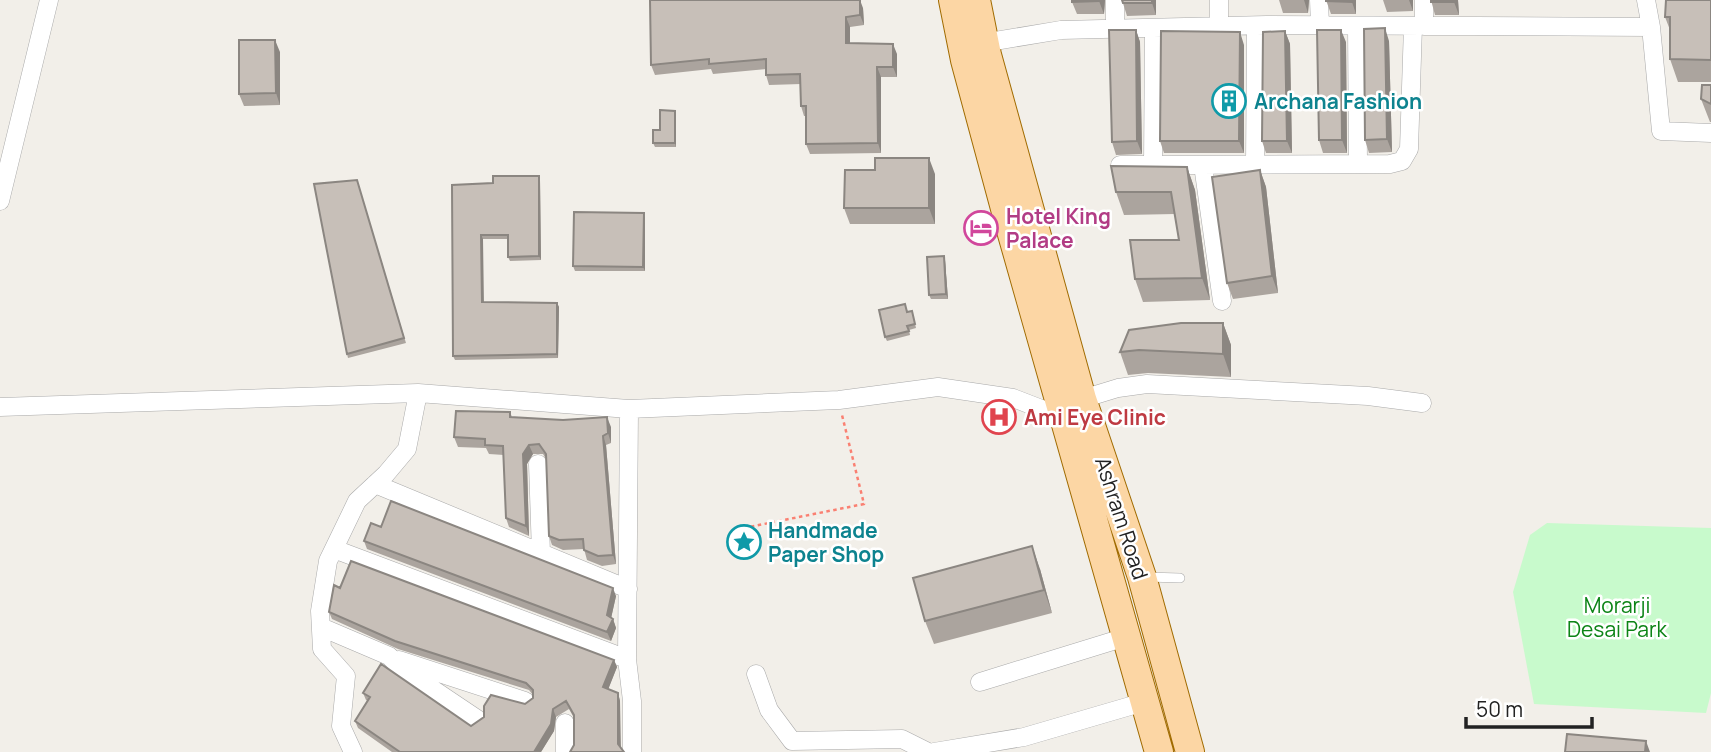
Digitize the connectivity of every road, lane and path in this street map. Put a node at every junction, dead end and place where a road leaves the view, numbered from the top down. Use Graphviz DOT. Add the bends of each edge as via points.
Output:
graph roads {
  1 [pos="48,0"];
  2 [pos="953,0"];
  3 [pos="976,0"];
  4 [pos="1115,0"];
  5 [pos="1219,0"];
  6 [pos="1319,0"];
  7 [pos="1424,0"];
  8 [pos="1646,0"];
  9 [pos="1256,26"];
  10 [pos="1320,26"];
  11 [pos="1357,26"];
  12 [pos="1419,26"];
  13 [pos="1219,27"];
  14 [pos="1651,27"];
  15 [pos="1154,28"];
  16 [pos="1115,29"];
  17 [pos="974,44"];
  18 [pos="1711,133"];
  19 [pos="1358,164"];
  20 [pos="1120,165"];
  21 [pos="1153,165"];
  22 [pos="1203,165"];
  23 [pos="1255,165"];
  24 [pos="0,201"];
  25 [pos="1222,301"];
  26 [pos="418,393"];
  27 [pos="839,400"];
  28 [pos="1422,403"];
  29 [pos="1072,405"];
  30 [pos="0,407"];
  31 [pos="629,409"];
  32 [pos="538,464"];
  33 [pos="375,484"];
  34 [pos="744,527"];
  35 [pos="334,549"];
  36 [pos="541,553"];
  37 [pos="1142,577"];
  38 [pos="1180,578"];
  39 [pos="628,589"];
  40 [pos="321,627"];
  41 [pos="1126,638"];
  42 [pos="389,656"];
  43 [pos="627,659"];
  44 [pos="756,674"];
  45 [pos="980,681"];
  46 [pos="525,701"];
  47 [pos="1144,702"];
  48 [pos="477,719"];
  49 [pos="565,723"];
  50 [pos="354,752"];
  51 [pos="565,752"];
  52 [pos="632,752"];
  53 [pos="931,752"];
  54 [pos="1159,752"];
  55 [pos="1190,752"];
  1 -- 24 [label="street"];
  2 -- 17 [label="main road, Ashram Road"];
  3 -- 17 [label="main road, Ashram Road"];
  4 -- 16 [label="street"];
  5 -- 13 [label="street"];
  6 -- 10 [label="street"];
  7 -- 12 [label="street"];
  8 -- 14 [label="street"];
  9 -- 10 [label="street"];
  9 -- 13 [label="street"];
  9 -- 23 [label="street"];
  10 -- 11 [label="street"];
  11 -- 12 [label="street"];
  11 -- 19 [label="street"];
  12 -- 14 [label="street"];
  12 -- 19 [label="street" via="1409,149 1402,161"];
  13 -- 15 [label="street"];
  14 -- 18 [label="street" via="1661,131"];
  15 -- 16 [label="street"];
  15 -- 21 [label="street"];
  16 -- 17 [label="street" via="1061,30"];
  17 -- 29 [label="main road, Ashram Road"];
  19 -- 23 [label="street"];
  20 -- 21 [label="street"];
  21 -- 22 [label="street"];
  22 -- 23 [label="street"];
  22 -- 25 [label="street"];
  26 -- 30 [label="street"];
  26 -- 31 [label="street"];
  26 -- 33 [label="street" via="407,449"];
  27 -- 29 [label="street" via="938,387 1013,398 1044,410"];
  27 -- 31 [label="street"];
  27 -- 34 [label="path" via="864,504"];
  28 -- 29 [label="street" via="1147,384 1118,388"];
  29 -- 37 [label="main road, Ashram Road"];
  29 -- 41 [label="main road, Ashram Road"];
  31 -- 39 [label="street"];
  32 -- 36 [label="street"];
  33 -- 35 [label="street" via="357,500"];
  33 -- 36 [label="street"];
  35 -- 40 [label="street" via="326,574"];
  35 -- 43 [label="street"];
  36 -- 39 [label="street"];
  37 -- 38 [label="lane"];
  37 -- 55 [label="main road, Ashram Road"];
  39 -- 43 [label="street"];
  40 -- 42 [label="street"];
  40 -- 50 [label="street" via="322,649 346,676 341,726"];
  41 -- 45 [label="street"];
  41 -- 47 [label="main road, Ashram Road"];
  42 -- 46 [label="street"];
  42 -- 48 [label="street"];
  43 -- 52 [label="street"];
  44 -- 53 [label="street" via="769,710 792,741 902,739"];
  47 -- 53 [label="street" via="1024,737"];
  47 -- 54 [label="main road, Ashram Road"];
  49 -- 51 [label="street"];
}
